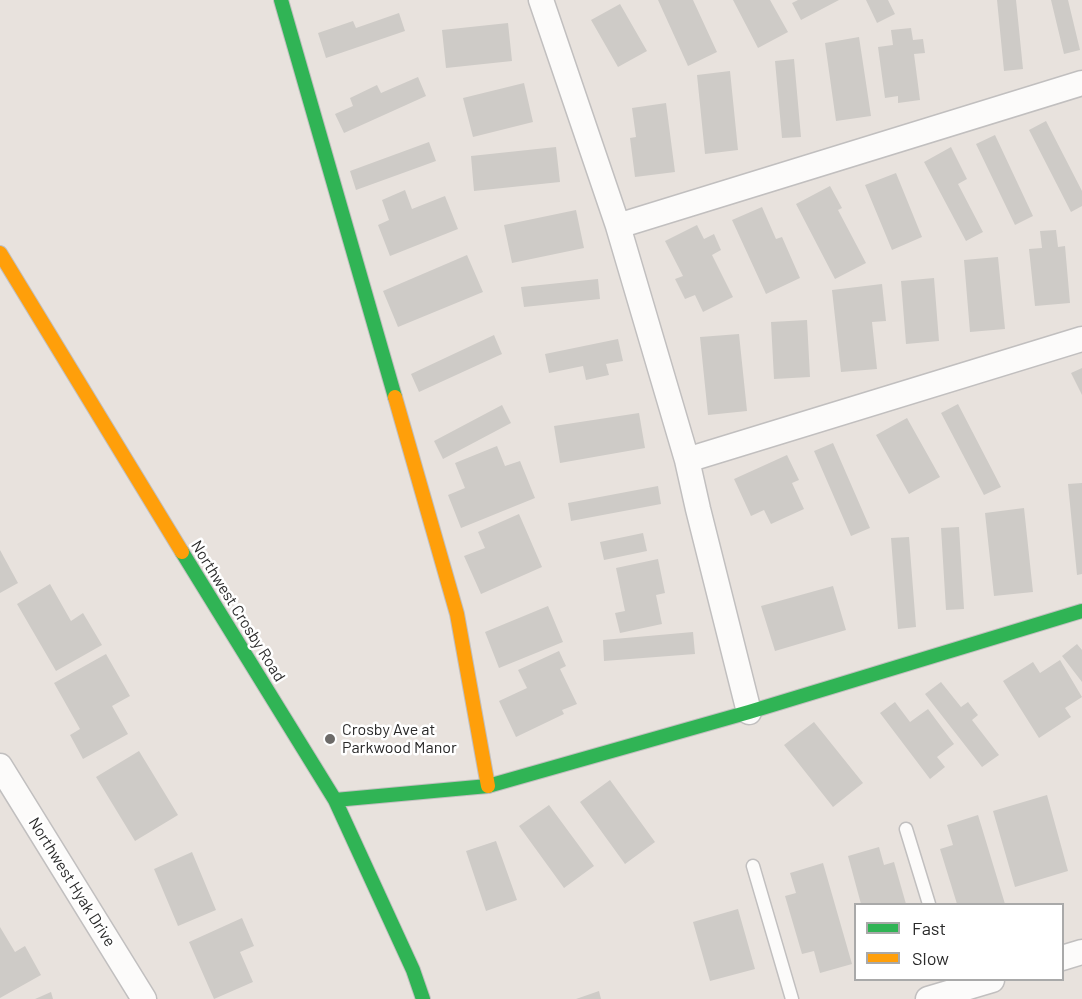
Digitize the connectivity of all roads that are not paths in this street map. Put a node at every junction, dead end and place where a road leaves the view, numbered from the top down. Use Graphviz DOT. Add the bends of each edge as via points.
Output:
graph roads {
  1 [pos="281,0"];
  2 [pos="541,0"];
  3 [pos="1082,84"];
  4 [pos="618,226"];
  5 [pos="0,253"];
  6 [pos="1082,339"];
  7 [pos="687,460"];
  8 [pos="1082,611"];
  9 [pos="749,712"];
  10 [pos="0,766"];
  11 [pos="488,786"];
  12 [pos="335,800"];
  13 [pos="906,829"];
  14 [pos="753,866"];
  15 [pos="929,903"];
  16 [pos="1082,952"];
  17 [pos="1064,957"];
  18 [pos="984,981"];
  19 [pos="953,985"];
  20 [pos="144,999"];
  21 [pos="423,999"];
  22 [pos="792,999"];
  23 [pos="928,999"];
  1 -- 11 [label="street" via="457,614"];
  2 -- 4 [label="street"];
  3 -- 4 [label="street"];
  4 -- 7 [label="street"];
  5 -- 12 [label="street, Northwest Crosby Road"];
  6 -- 7 [label="street"];
  7 -- 9 [label="street"];
  8 -- 9 [label="street"];
  9 -- 11 [label="street"];
  10 -- 20 [label="street, Northwest Hyak Drive"];
  11 -- 12 [label="street"];
  12 -- 21 [label="street, Northwest Crosby Road"];
  13 -- 15 [label="lane"];
  14 -- 22 [label="lane"];
  16 -- 17 [label="street"];
  18 -- 19 [label="street"];
  19 -- 23 [label="street"];
}
